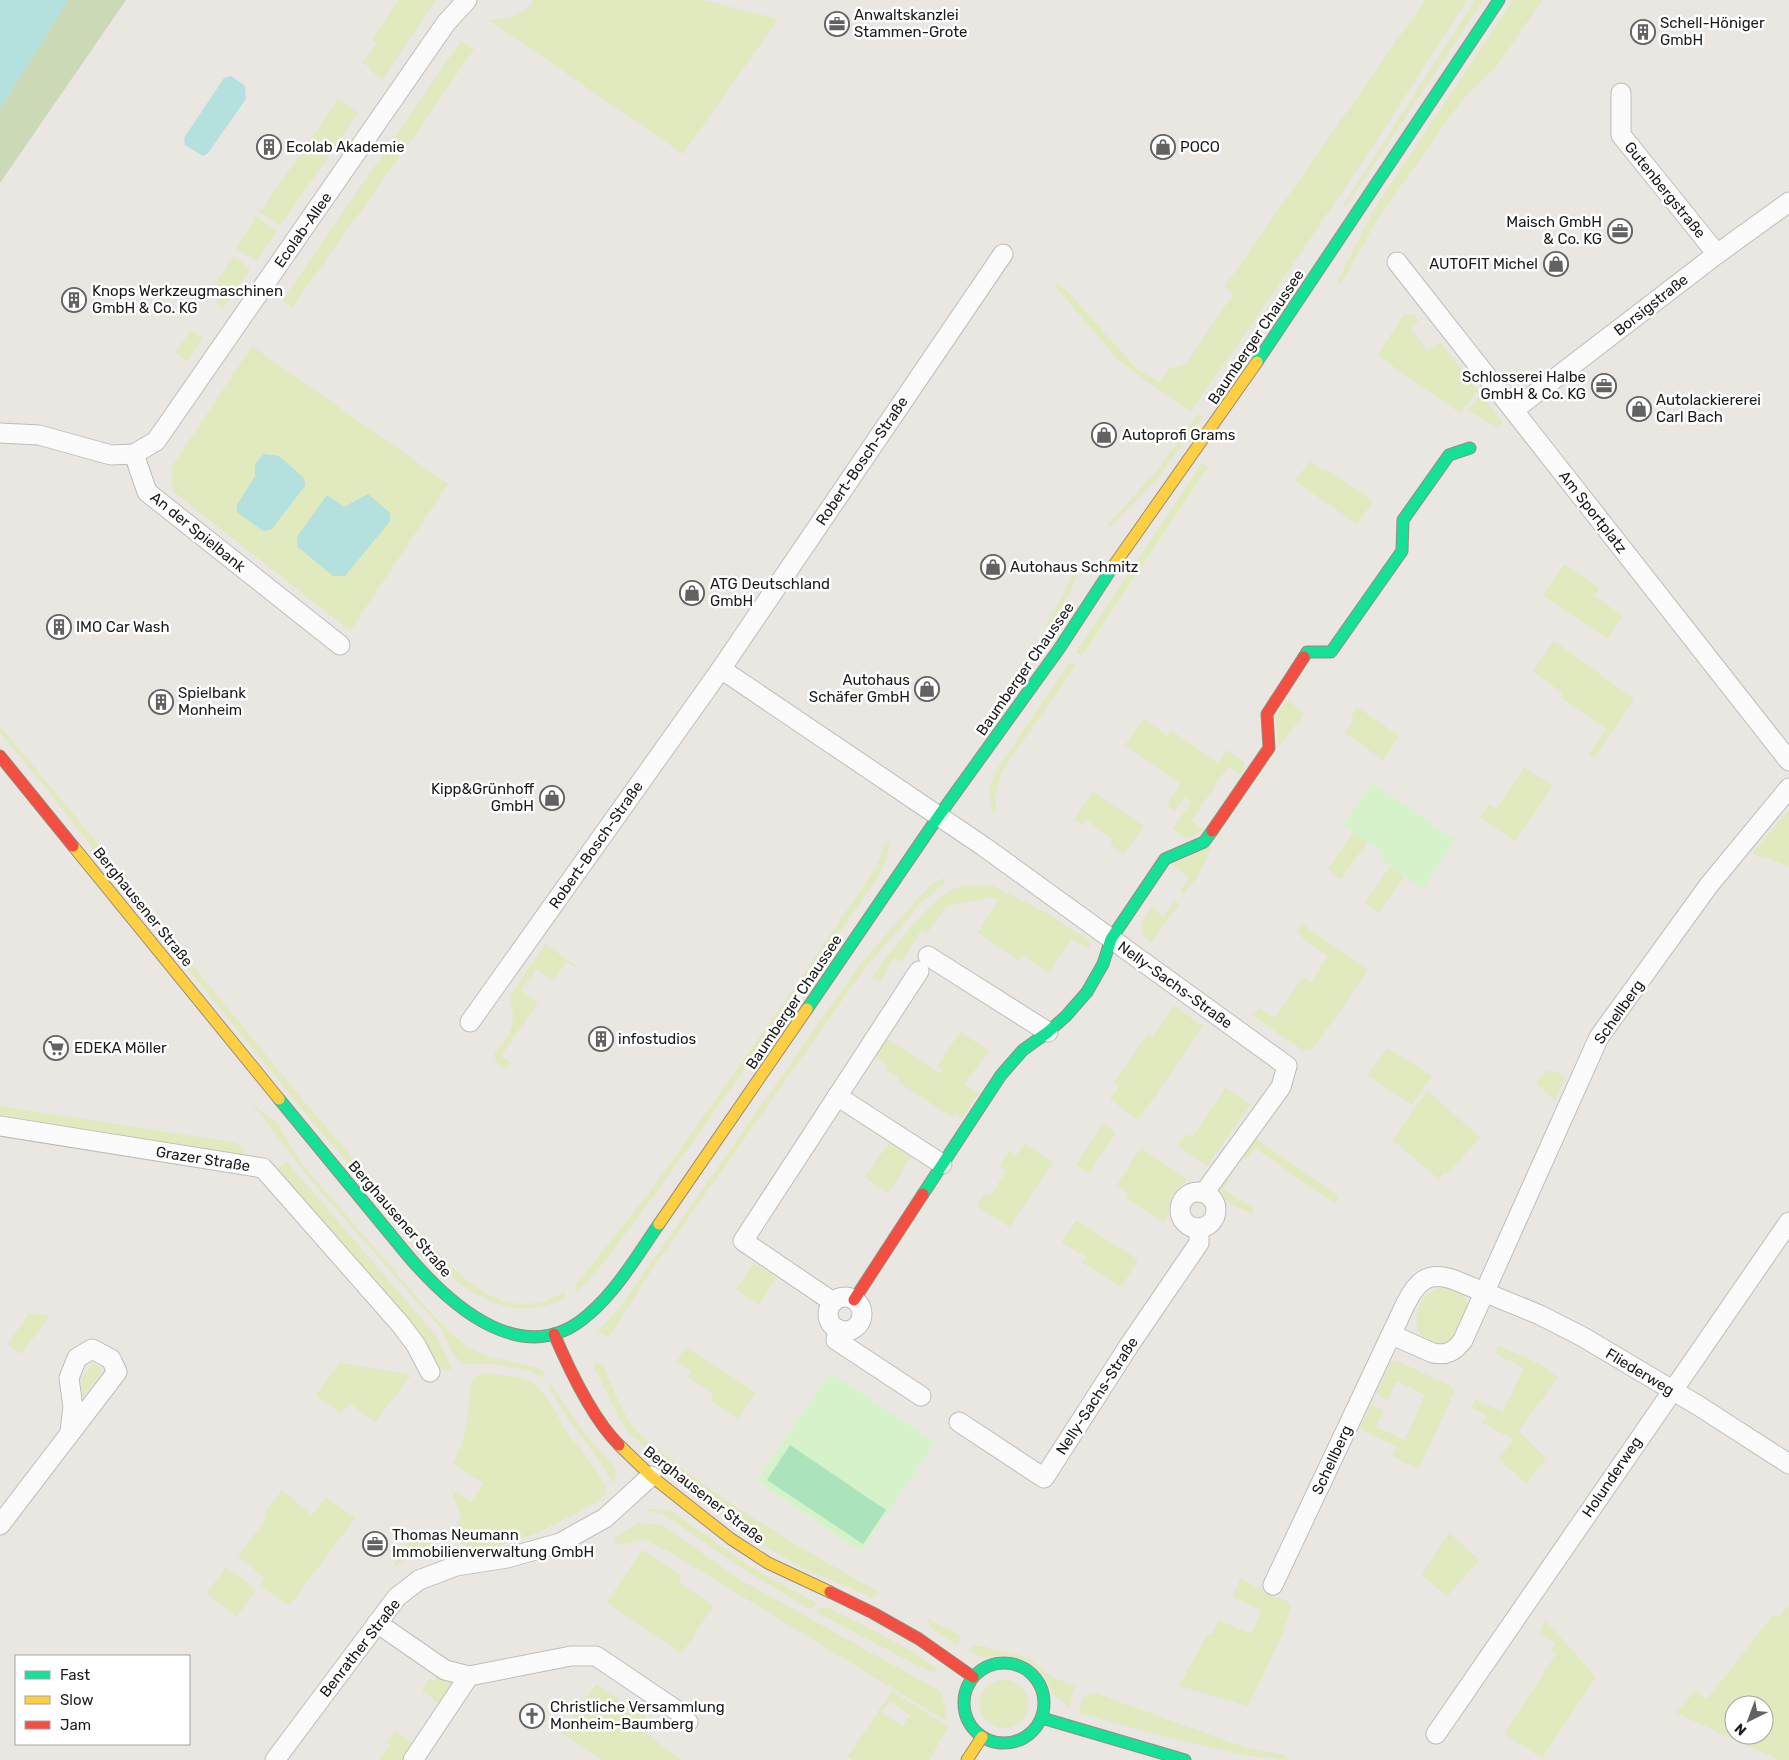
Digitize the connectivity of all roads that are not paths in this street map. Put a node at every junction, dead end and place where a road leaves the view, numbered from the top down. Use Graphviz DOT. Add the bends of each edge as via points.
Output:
graph roads {
  1 [pos="467,0"];
  2 [pos="1499,0"];
  3 [pos="1621,93"];
  4 [pos="1789,202"];
  5 [pos="1003,254"];
  6 [pos="1717,254"];
  7 [pos="1397,262"];
  8 [pos="1514,410"];
  9 [pos="0,433"];
  10 [pos="1470,448"];
  11 [pos="134,454"];
  12 [pos="340,645"];
  13 [pos="721,668"];
  14 [pos="0,756"];
  15 [pos="1789,761"];
  16 [pos="1789,788"];
  17 [pos="938,817"];
  18 [pos="1111,939"];
  19 [pos="470,1022"];
  20 [pos="1048,1032"];
  21 [pos="837,1096"];
  22 [pos="0,1126"];
  23 [pos="942,1164"];
  24 [pos="1204,1193"];
  25 [pos="1789,1222"];
  26 [pos="1200,1228"];
  27 [pos="1485,1292"];
  28 [pos="854,1300"];
  29 [pos="833,1302"];
  30 [pos="838,1329"];
  31 [pos="554,1334"];
  32 [pos="1392,1335"];
  33 [pos="430,1372"];
  34 [pos="1671,1391"];
  35 [pos="921,1396"];
  36 [pos="959,1422"];
  37 [pos="70,1432"];
  38 [pos="1789,1464"];
  39 [pos="651,1476"];
  40 [pos="0,1526"];
  41 [pos="1273,1585"];
  42 [pos="377,1623"];
  43 [pos="469,1676"];
  44 [pos="973,1677"];
  45 [pos="1042,1718"];
  46 [pos="688,1722"];
  47 [pos="1436,1734"];
  48 [pos="982,1737"];
  49 [pos="275,1760"];
  50 [pos="413,1760"];
  51 [pos="967,1760"];
  52 [pos="1185,1760"];
  1 -- 11 [label="street, Ecolab-Allee" via="446,23 156,441"];
  2 -- 17 [label="street, Baumberger Chaussee" via="1234,396"];
  3 -- 6 [label="street, Gutenbergstraße" via="1621,135"];
  4 -- 6 [label="street, Borsigstraße"];
  5 -- 13 [label="street, Robert-Bosch-Straße"];
  6 -- 8 [label="street, Borsigstraße"];
  7 -- 8 [label="street, Am Sportplatz"];
  8 -- 15 [label="street, Am Sportplatz"];
  9 -- 11 [label="street" via="39,435 111,455"];
  10 -- 18 [label="street" via="1449,455 1403,520 1402,551 1331,652 1307,652 1267,714 1269,748 1204,842 1165,860"];
  11 -- 12 [label="street, An der Spielbank" via="147,492"];
  13 -- 17 [label="street"];
  13 -- 19 [label="street, Robert-Bosch-Straße"];
  14 -- 31 [label="street, Berghausener Straße" via="430,1280 460,1308 504,1332 536,1337"];
  16 -- 27 [label="street, Schellberg" via="1709,885 1598,1037"];
  17 -- 18 [label="street, Nelly-Sachs-Straße"];
  17 -- 31 [label="street, Baumberger Chaussee" via="608,1295 582,1322"];
  18 -- 20 [label="street" via="1103,964 1087,992"];
  18 -- 24 [label="street, Nelly-Sachs-Straße" via="1287,1066 1281,1087"];
  20 -- 21 [label="street" via="924,963"];
  20 -- 23 [label="street" via="1023,1050 1001,1075"];
  21 -- 23 [label="street"];
  21 -- 29 [label="street" via="743,1241"];
  22 -- 33 [label="street, Grazer Straße" via="263,1168 401,1325"];
  23 -- 28 [label="street"];
  24 -- 26 [label="street, Nelly-Sachs-Straße" via="1216,1209 1212,1222"];
  24 -- 26 [label="street" via="1190,1194 1181,1204 1180,1211 1186,1224"];
  25 -- 34 [label="street, Holunderweg"];
  26 -- 36 [label="street, Nelly-Sachs-Straße" via="1200,1243 1044,1478"];
  27 -- 32 [label="street, Schellberg" via="1452,1279 1432,1276 1411,1294"];
  27 -- 32 [label="street, Schellberg" via="1463,1340 1449,1353 1433,1354"];
  27 -- 34 [label="street, Fliederweg" via="1583,1337"];
  28 -- 29 [label="street" via="847,1297"];
  28 -- 30 [label="street" via="859,1306 860,1320 850,1330"];
  29 -- 30 [label="street" via="828,1315 830,1323"];
  30 -- 35 [label="street" via="836,1340"];
  31 -- 39 [label="street, Berghausener Straße" via="570,1371 594,1412 616,1442"];
  32 -- 41 [label="street, Schellberg"];
  34 -- 38 [label="street, Fliederweg"];
  34 -- 47 [label="street, Holunderweg"];
  37 -- 40 [label="street"];
  39 -- 42 [label="street, Benrather Straße" via="605,1518 560,1543 507,1558 456,1566 419,1580 397,1597"];
  39 -- 44 [label="street, Berghausener Straße" via="768,1563 920,1639"];
  42 -- 43 [label="street" via="445,1670"];
  42 -- 49 [label="street, Benrather Straße"];
  43 -- 46 [label="street" via="570,1656 596,1656 679,1712"];
  43 -- 50 [label="street"];
  44 -- 45 [label="street" via="994,1664 1007,1663 1024,1669 1038,1682 1043,1693"];
  44 -- 48 [label="street" via="963,1702 965,1716"];
  45 -- 48 [label="street" via="1031,1733 1016,1742 1004,1744"];
  45 -- 52 [label="street"];
  48 -- 51 [label="street"];
}
